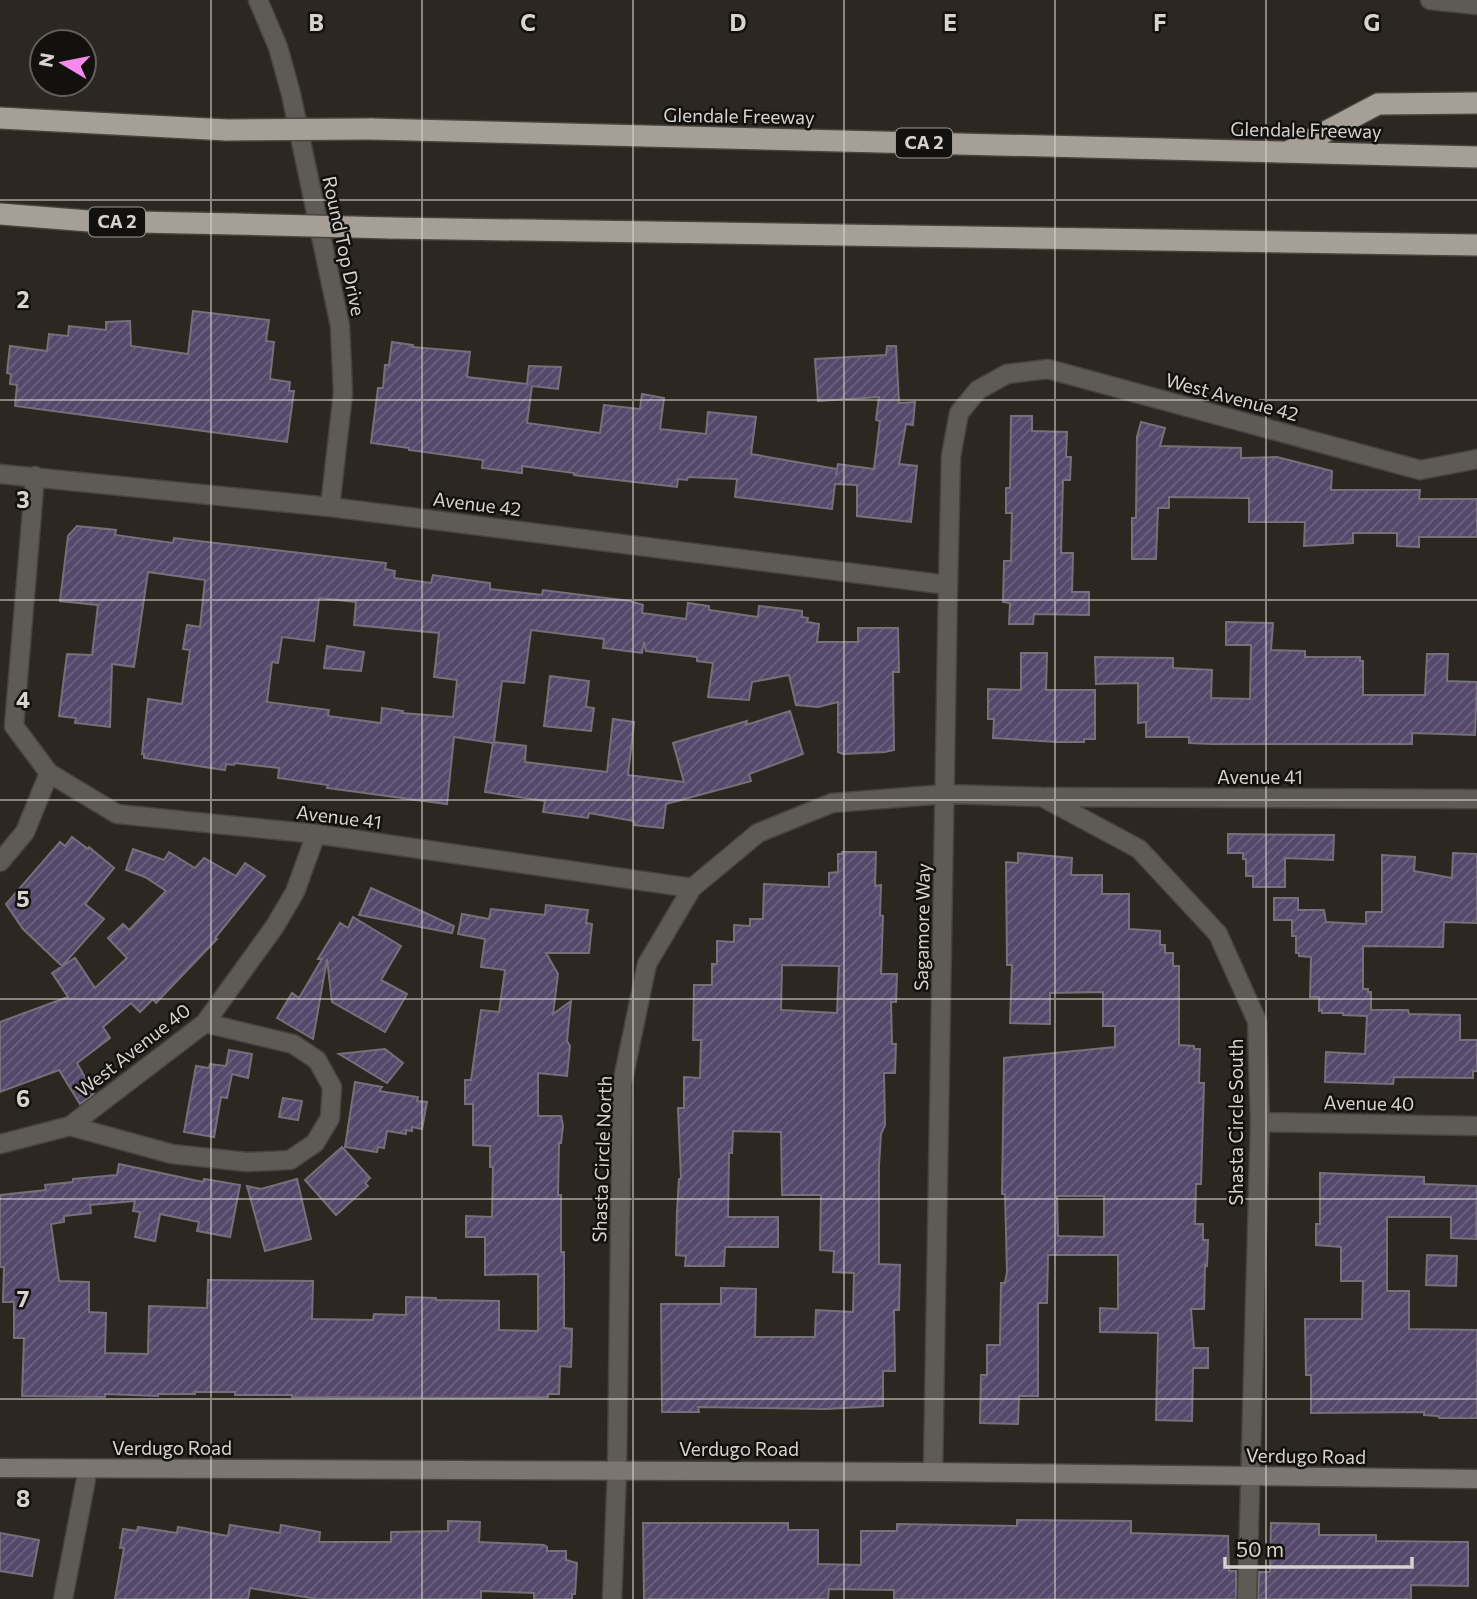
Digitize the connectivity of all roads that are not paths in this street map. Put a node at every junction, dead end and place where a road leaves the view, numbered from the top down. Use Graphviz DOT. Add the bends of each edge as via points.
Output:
graph roads {
  1 [pos="258,0"];
  2 [pos="1430,0"];
  3 [pos="1477,5"];
  4 [pos="1477,103"];
  5 [pos="0,118"];
  6 [pos="1288,152"];
  7 [pos="1477,157"];
  8 [pos="0,214"];
  9 [pos="1416,243"];
  10 [pos="1477,245"];
  11 [pos="1477,257"];
  12 [pos="978,390"];
  13 [pos="1477,459"];
  14 [pos="0,474"];
  15 [pos="36,476"];
  16 [pos="330,507"];
  17 [pos="947,584"];
  18 [pos="7,726"];
  19 [pos="49,773"];
  20 [pos="946,794"];
  21 [pos="1042,797"];
  22 [pos="1477,799"];
  23 [pos="316,834"];
  24 [pos="0,862"];
  25 [pos="692,888"];
  26 [pos="205,1023"];
  27 [pos="1259,1122"];
  28 [pos="70,1126"];
  29 [pos="1477,1126"];
  30 [pos="0,1144"];
  31 [pos="0,1468"];
  32 [pos="88,1469"];
  33 [pos="617,1470"];
  34 [pos="933,1472"];
  35 [pos="1251,1476"];
  36 [pos="1477,1479"];
  37 [pos="63,1599"];
  38 [pos="612,1599"];
  39 [pos="1247,1599"];
  1 -- 16 [label="street, Round Top Drive" via="291,94 340,326 343,393"];
  2 -- 3 [label="street"];
  4 -- 6 [label="highway" via="1378,104"];
  5 -- 6 [label="highway, Glendale Freeway / CA 2, bridge" via="228,130"];
  6 -- 7 [label="highway, Glendale Freeway / CA 2"];
  8 -- 9 [label="highway, CA 2, bridge" via="89,221 390,228"];
  9 -- 10 [label="highway, CA 2"];
  9 -- 11 [label="highway"];
  12 -- 13 [label="street, West Avenue 42" via="1007,374 1048,369 1420,470"];
  12 -- 17 [label="street, Sagamore Way" via="959,413 951,456"];
  14 -- 15 [label="street, Avenue 42"];
  15 -- 16 [label="street, Avenue 42"];
  15 -- 18 [label="street"];
  16 -- 17 [label="street, Avenue 42"];
  17 -- 20 [label="street, Sagamore Way"];
  18 -- 19 [label="street, Avenue 41"];
  19 -- 23 [label="street, Avenue 41" via="117,814"];
  19 -- 24 [label="street" via="25,832"];
  20 -- 21 [label="street, Shasta Circle South"];
  20 -- 25 [label="street, Shasta Circle North" via="832,803 758,833"];
  20 -- 34 [label="street, Sagamore Way"];
  21 -- 22 [label="street, Avenue 41"];
  21 -- 27 [label="street, Shasta Circle South" via="1139,849 1218,934 1258,1021"];
  23 -- 25 [label="street, Avenue 41"];
  23 -- 26 [label="street, West Avenue 40" via="295,892"];
  25 -- 33 [label="street, Shasta Circle North" via="648,964 622,1084"];
  26 -- 28 [label="street, West Avenue 40"];
  26 -- 28 [label="street" via="293,1044 317,1060 332,1087 330,1118 315,1143 290,1160 247,1162 172,1154"];
  27 -- 29 [label="street, Avenue 40"];
  27 -- 35 [label="street, Shasta Circle South"];
  28 -- 30 [label="street, West Avenue 40"];
  31 -- 32 [label="main road, Verdugo Road"];
  32 -- 33 [label="main road, Verdugo Road"];
  32 -- 37 [label="street"];
  33 -- 34 [label="main road, Verdugo Road"];
  33 -- 38 [label="street, Shasta Circle North"];
  34 -- 35 [label="main road, Verdugo Road"];
  35 -- 36 [label="main road, Verdugo Road"];
  35 -- 39 [label="street, Shasta Circle South"];
}
